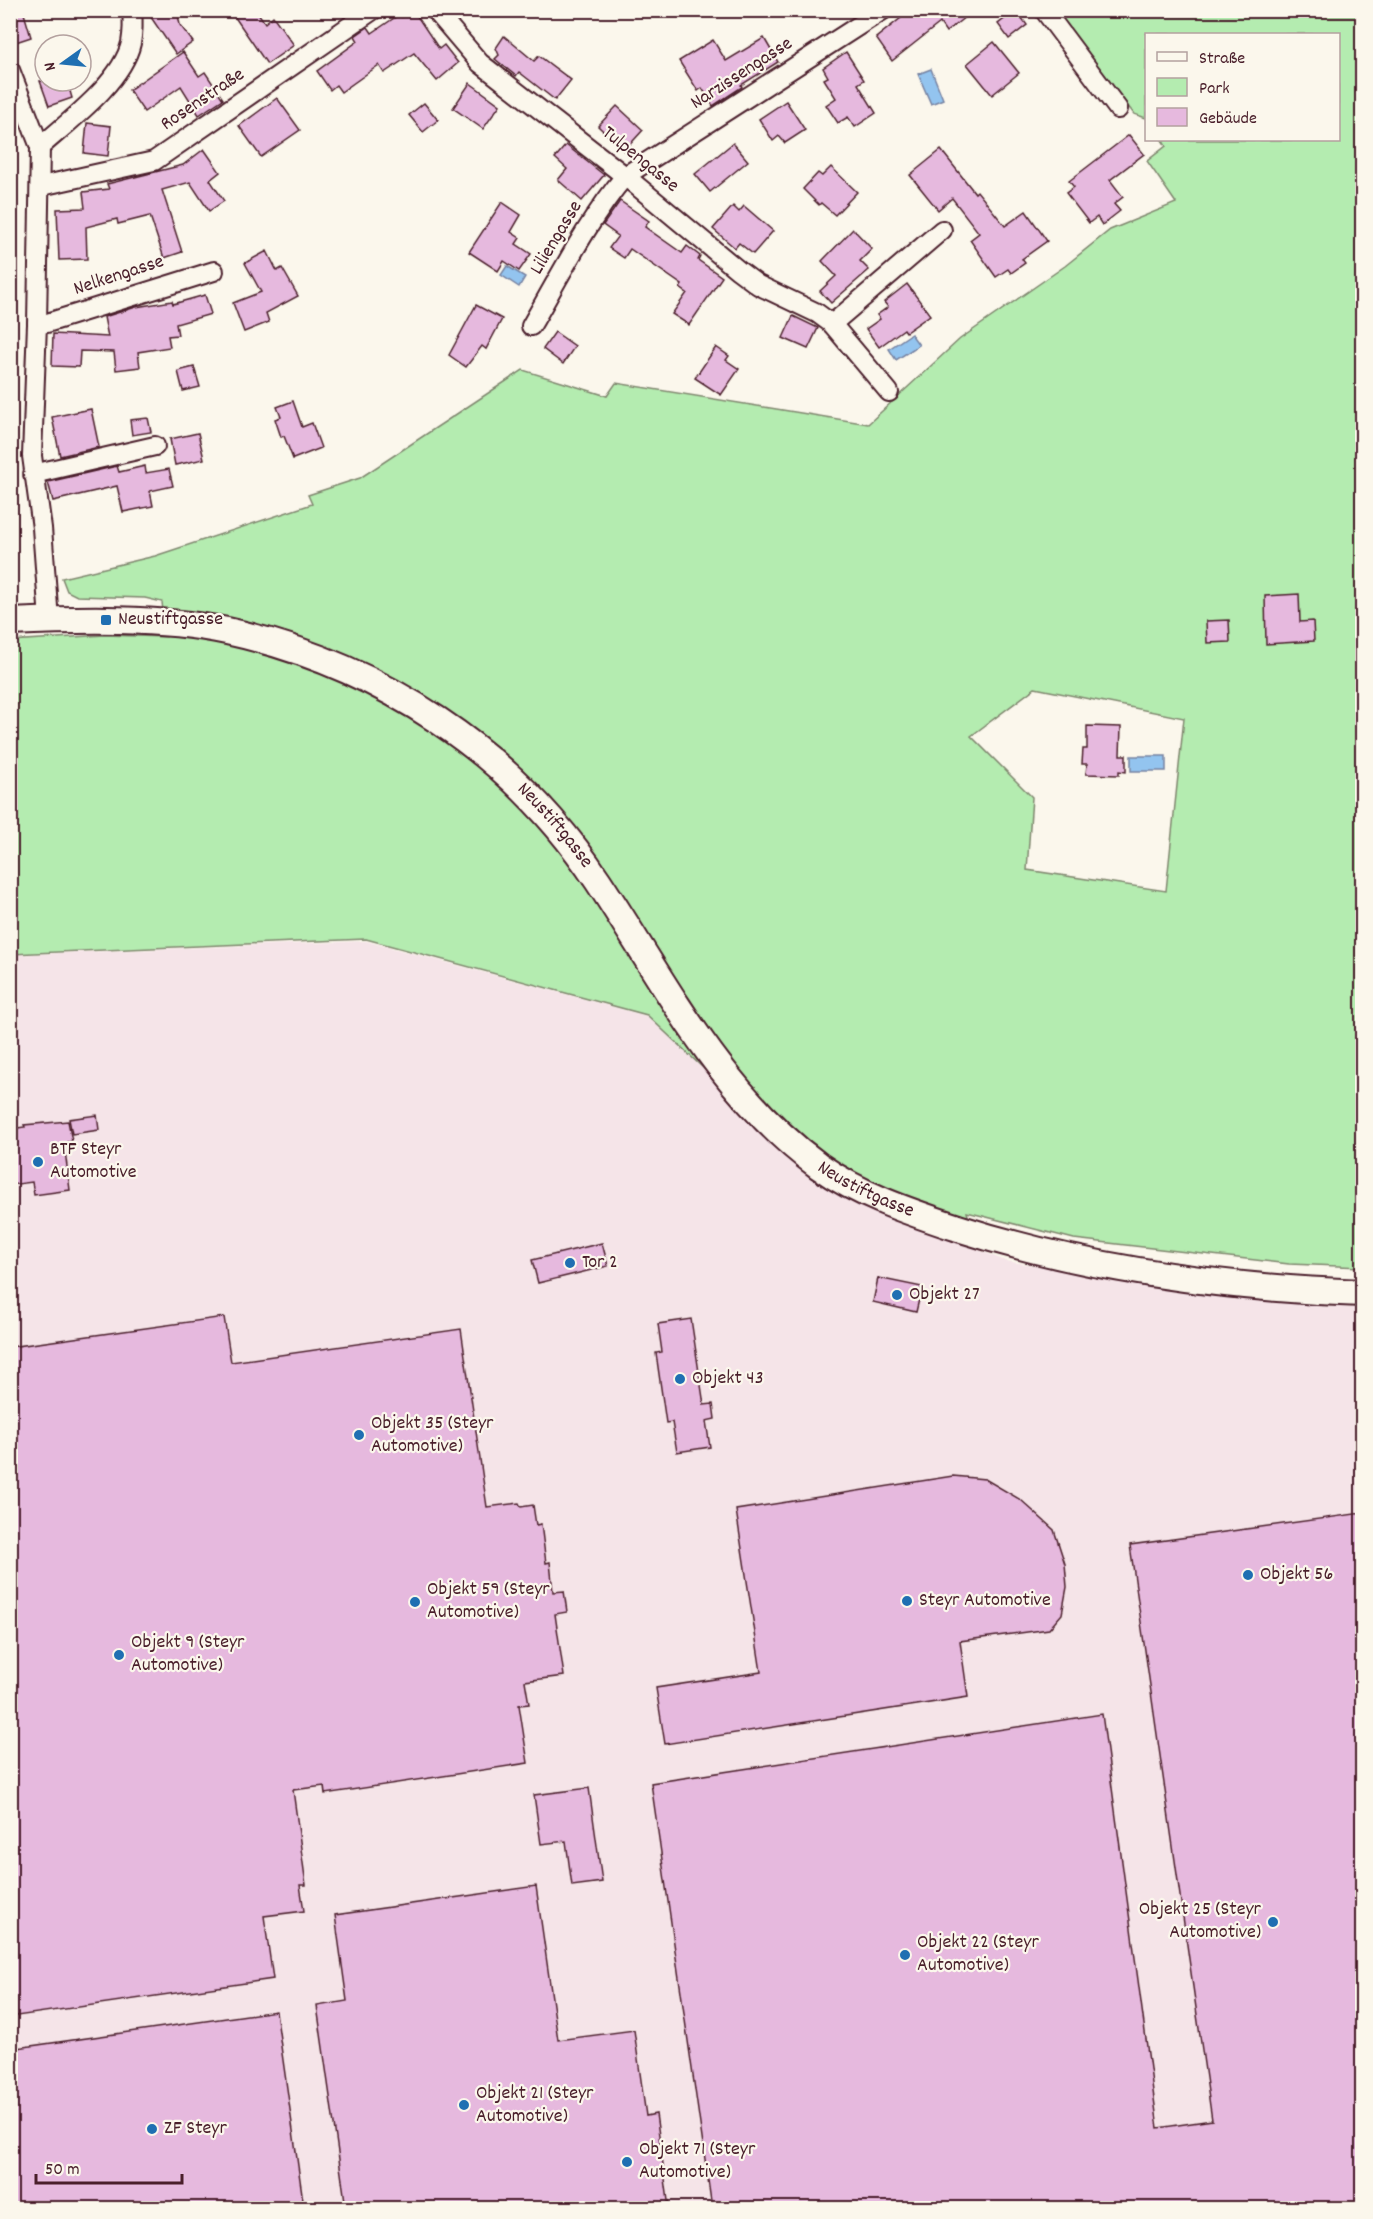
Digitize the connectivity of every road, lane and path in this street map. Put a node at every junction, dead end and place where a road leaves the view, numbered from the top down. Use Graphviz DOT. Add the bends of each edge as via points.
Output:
graph roads {
  1 [pos="132,10"];
  2 [pos="373,10"];
  3 [pos="435,10"];
  4 [pos="883,10"];
  5 [pos="1044,10"];
  6 [pos="10,70"];
  7 [pos="1118,109"];
  8 [pos="40,147"];
  9 [pos="625,176"];
  10 [pos="41,186"];
  11 [pos="942,230"];
  12 [pos="214,271"];
  13 [pos="38,324"];
  14 [pos="832,324"];
  15 [pos="531,326"];
  16 [pos="889,392"];
  17 [pos="155,446"];
  18 [pos="33,474"];
  19 [pos="49,620"];
  20 [pos="10,622"];
  21 [pos="1362,1293"];
  1 -- 8 [label="street" via="130,44 117,73"];
  2 -- 10 [label="street, Rosenstraße" via="154,161"];
  3 -- 9 [label="street, Tulpengasse" via="480,63"];
  4 -- 9 [label="street, Narzissengasse"];
  5 -- 7 [label="street"];
  6 -- 8 [label="street"];
  8 -- 10 [label="street"];
  9 -- 14 [label="street, Tulpengasse" via="758,285"];
  9 -- 15 [label="street, Liliengasse" via="568,260"];
  10 -- 13 [label="street"];
  11 -- 14 [label="street"];
  12 -- 13 [label="street, Nelkengasse"];
  13 -- 18 [label="street"];
  14 -- 16 [label="street, Tulpengasse"];
  17 -- 18 [label="street"];
  18 -- 19 [label="street" via="42,528"];
  19 -- 20 [label="street, Neustiftgasse"];
  19 -- 21 [label="street, Neustiftgasse" via="139,620 226,631 353,672 463,736 553,821 596,878 679,1010 723,1071 772,1126 840,1180 892,1206 1043,1252 1190,1280"];
}
